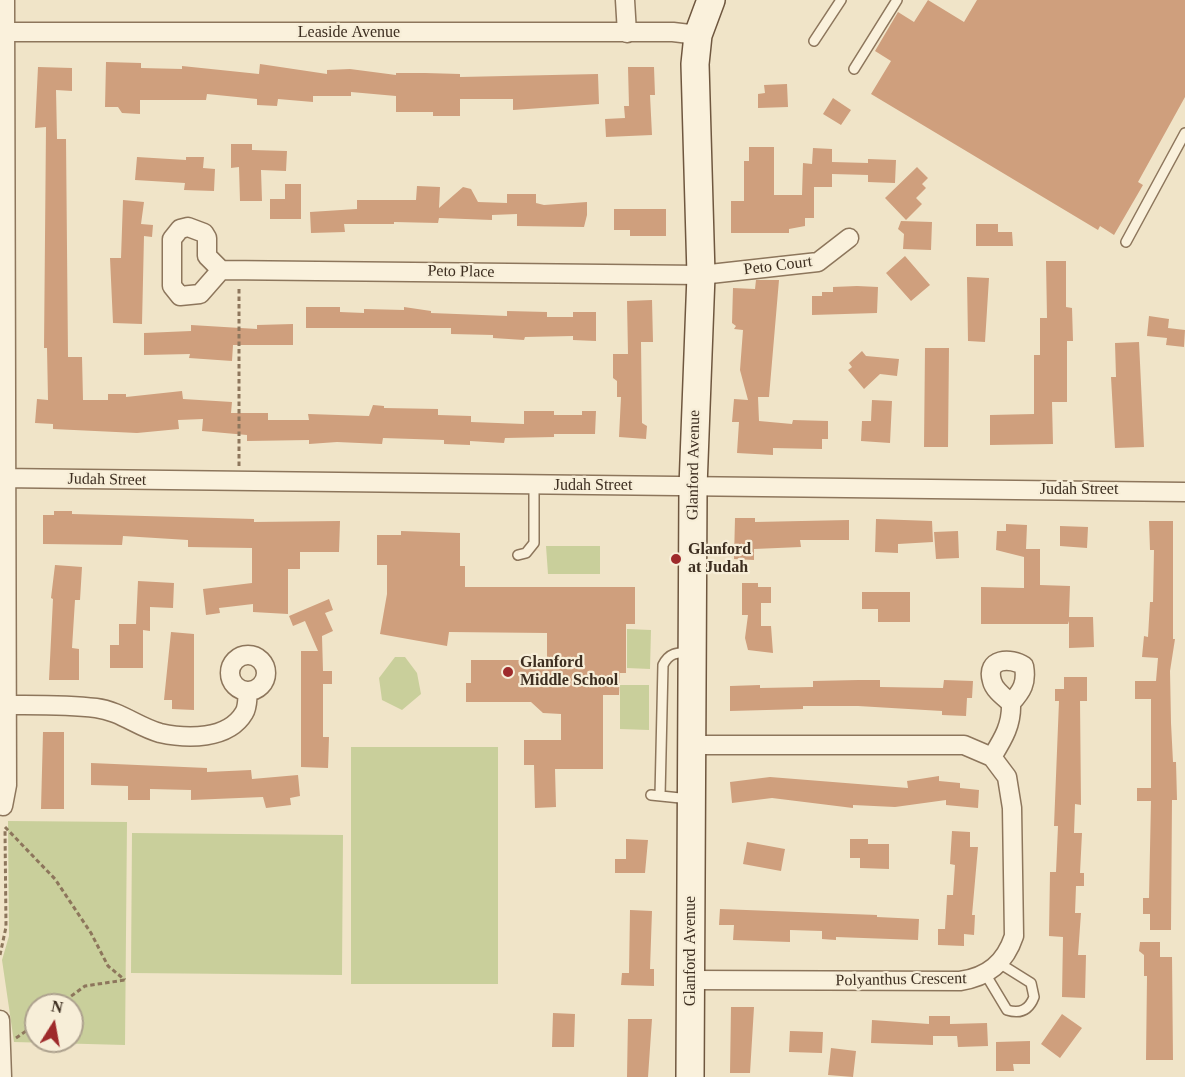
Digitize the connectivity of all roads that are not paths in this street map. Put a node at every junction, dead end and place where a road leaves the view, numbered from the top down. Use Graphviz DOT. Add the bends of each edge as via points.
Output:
graph roads {
  1 [pos="5,0"];
  2 [pos="625,0"];
  3 [pos="711,0"];
  4 [pos="841,0"];
  5 [pos="897,0"];
  6 [pos="2,32"];
  7 [pos="627,33"];
  8 [pos="698,35"];
  9 [pos="814,41"];
  10 [pos="854,69"];
  11 [pos="1185,133"];
  12 [pos="849,238"];
  13 [pos="1126,242"];
  14 [pos="3,250"];
  15 [pos="230,270"];
  16 [pos="700,275"];
  17 [pos="3,478"];
  18 [pos="534,486"];
  19 [pos="693,487"];
  20 [pos="1185,492"];
  21 [pos="518,555"];
  22 [pos="692,653"];
  23 [pos="248,691"];
  24 [pos="1011,703"];
  25 [pos="3,705"];
  26 [pos="692,746"];
  27 [pos="992,757"];
  28 [pos="692,799"];
  29 [pos="3,806"];
  30 [pos="993,969"];
  31 [pos="690,980"];
  32 [pos="0,1020"];
  33 [pos="2,1077"];
  34 [pos="690,1077"];
  1 -- 6 [label="street"];
  2 -- 7 [label="street"];
  3 -- 8 [label="main road, Glanford Avenue"];
  4 -- 9 [label="lane"];
  5 -- 10 [label="lane"];
  6 -- 7 [label="street, Leaside Avenue"];
  6 -- 14 [label="street"];
  7 -- 8 [label="street, Leaside Avenue"];
  8 -- 16 [label="main road, Glanford Avenue" via="695,64"];
  11 -- 13 [label="lane"];
  12 -- 16 [label="street, Peto Court" via="818,262"];
  14 -- 17 [label="street"];
  15 -- 16 [label="street, Peto Place"];
  16 -- 19 [label="main road, Glanford Avenue"];
  17 -- 18 [label="street, Judah Street"];
  17 -- 25 [label="street"];
  18 -- 19 [label="street, Judah Street"];
  18 -- 21 [label="lane" via="534,543 526,553"];
  19 -- 20 [label="street, Judah Street"];
  19 -- 22 [label="main road, Glanford Avenue"];
  22 -- 26 [label="main road, Glanford Avenue"];
  22 -- 28 [label="lane" via="676,652 663,665 656,796"];
  23 -- 25 [label="street" via="246,711 236,724 224,732 202,735 161,733 97,708"];
  24 -- 27 [label="street" via="1007,731"];
  25 -- 29 [label="street" via="7,785"];
  26 -- 27 [label="street" via="964,745"];
  26 -- 28 [label="main road, Glanford Avenue"];
  27 -- 30 [label="street" via="1007,777 1012,808 1014,936"];
  28 -- 31 [label="main road, Glanford Avenue"];
  30 -- 30 [label="lane" via="1002,1005 1007,1010 1027,1009 1034,997 1030,983"];
  30 -- 31 [label="street, Polyanthus Crescent" via="960,981"];
  31 -- 34 [label="main road, Glanford Avenue"];
  32 -- 33 [label="street"];
}
